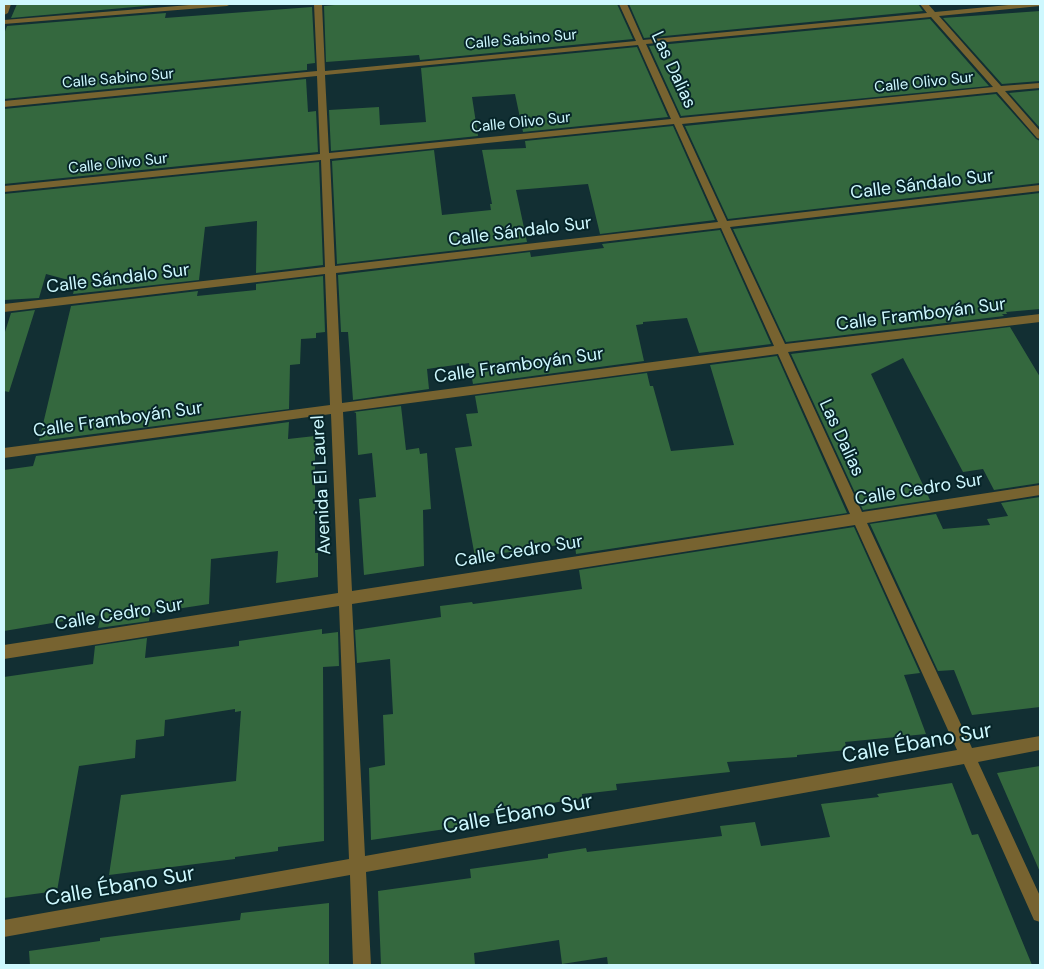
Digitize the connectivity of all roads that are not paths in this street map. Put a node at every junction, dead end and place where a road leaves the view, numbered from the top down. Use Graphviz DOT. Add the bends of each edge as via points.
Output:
graph roads {
  1 [pos="7,4"];
  2 [pos="227,4"];
  3 [pos="318,4"];
  4 [pos="623,4"];
  5 [pos="924,4"];
  6 [pos="1040,4"];
  7 [pos="4,14"];
  8 [pos="933,15"];
  9 [pos="4,22"];
  10 [pos="641,43"];
  11 [pos="321,74"];
  12 [pos="1040,85"];
  13 [pos="999,89"];
  14 [pos="4,104"];
  15 [pos="677,122"];
  16 [pos="1040,136"];
  17 [pos="325,157"];
  18 [pos="1040,188"];
  19 [pos="4,189"];
  20 [pos="724,224"];
  21 [pos="330,270"];
  22 [pos="4,308"];
  23 [pos="1040,318"];
  24 [pos="781,349"];
  25 [pos="336,409"];
  26 [pos="4,453"];
  27 [pos="1040,490"];
  28 [pos="859,518"];
  29 [pos="345,598"];
  30 [pos="4,652"];
  31 [pos="1040,743"];
  32 [pos="968,756"];
  33 [pos="357,866"];
  34 [pos="1040,914"];
  35 [pos="4,929"];
  36 [pos="362,965"];
  1 -- 7 [label="street"];
  2 -- 9 [label="street"];
  3 -- 11 [label="street, Avenida El Laurel"];
  4 -- 10 [label="street, Las Dalias"];
  5 -- 8 [label="street"];
  6 -- 8 [label="street, Calle Sabino Sur"];
  8 -- 10 [label="street, Calle Sabino Sur"];
  8 -- 13 [label="street"];
  10 -- 11 [label="street, Calle Sabino Sur"];
  10 -- 15 [label="street, Las Dalias"];
  11 -- 14 [label="street, Calle Sabino Sur"];
  11 -- 17 [label="street, Avenida El Laurel"];
  12 -- 13 [label="street, Calle Olivo Sur"];
  13 -- 15 [label="street, Calle Olivo Sur"];
  13 -- 16 [label="street"];
  15 -- 17 [label="street, Calle Olivo Sur"];
  15 -- 20 [label="street, Las Dalias"];
  17 -- 19 [label="street, Calle Olivo Sur"];
  17 -- 21 [label="street, Avenida El Laurel"];
  18 -- 20 [label="street, Calle Sándalo Sur"];
  20 -- 21 [label="street, Calle Sándalo Sur"];
  20 -- 24 [label="street, Las Dalias"];
  21 -- 22 [label="street, Calle Sándalo Sur"];
  21 -- 25 [label="street, Avenida El Laurel"];
  23 -- 24 [label="street, Calle Framboyán Sur"];
  24 -- 25 [label="street, Calle Framboyán Sur"];
  24 -- 28 [label="street, Las Dalias"];
  25 -- 26 [label="street, Calle Framboyán Sur"];
  25 -- 29 [label="street, Avenida El Laurel"];
  27 -- 28 [label="street, Calle Cedro Sur"];
  28 -- 29 [label="street, Calle Cedro Sur"];
  28 -- 32 [label="street, Las Dalias"];
  29 -- 30 [label="street, Calle Cedro Sur"];
  29 -- 33 [label="street, Avenida El Laurel"];
  31 -- 32 [label="street, Calle Ébano Sur"];
  32 -- 33 [label="street, Calle Ébano Sur"];
  32 -- 34 [label="street, Las Dalias"];
  33 -- 35 [label="street, Calle Ébano Sur"];
  33 -- 36 [label="street, Avenida El Laurel"];
}
